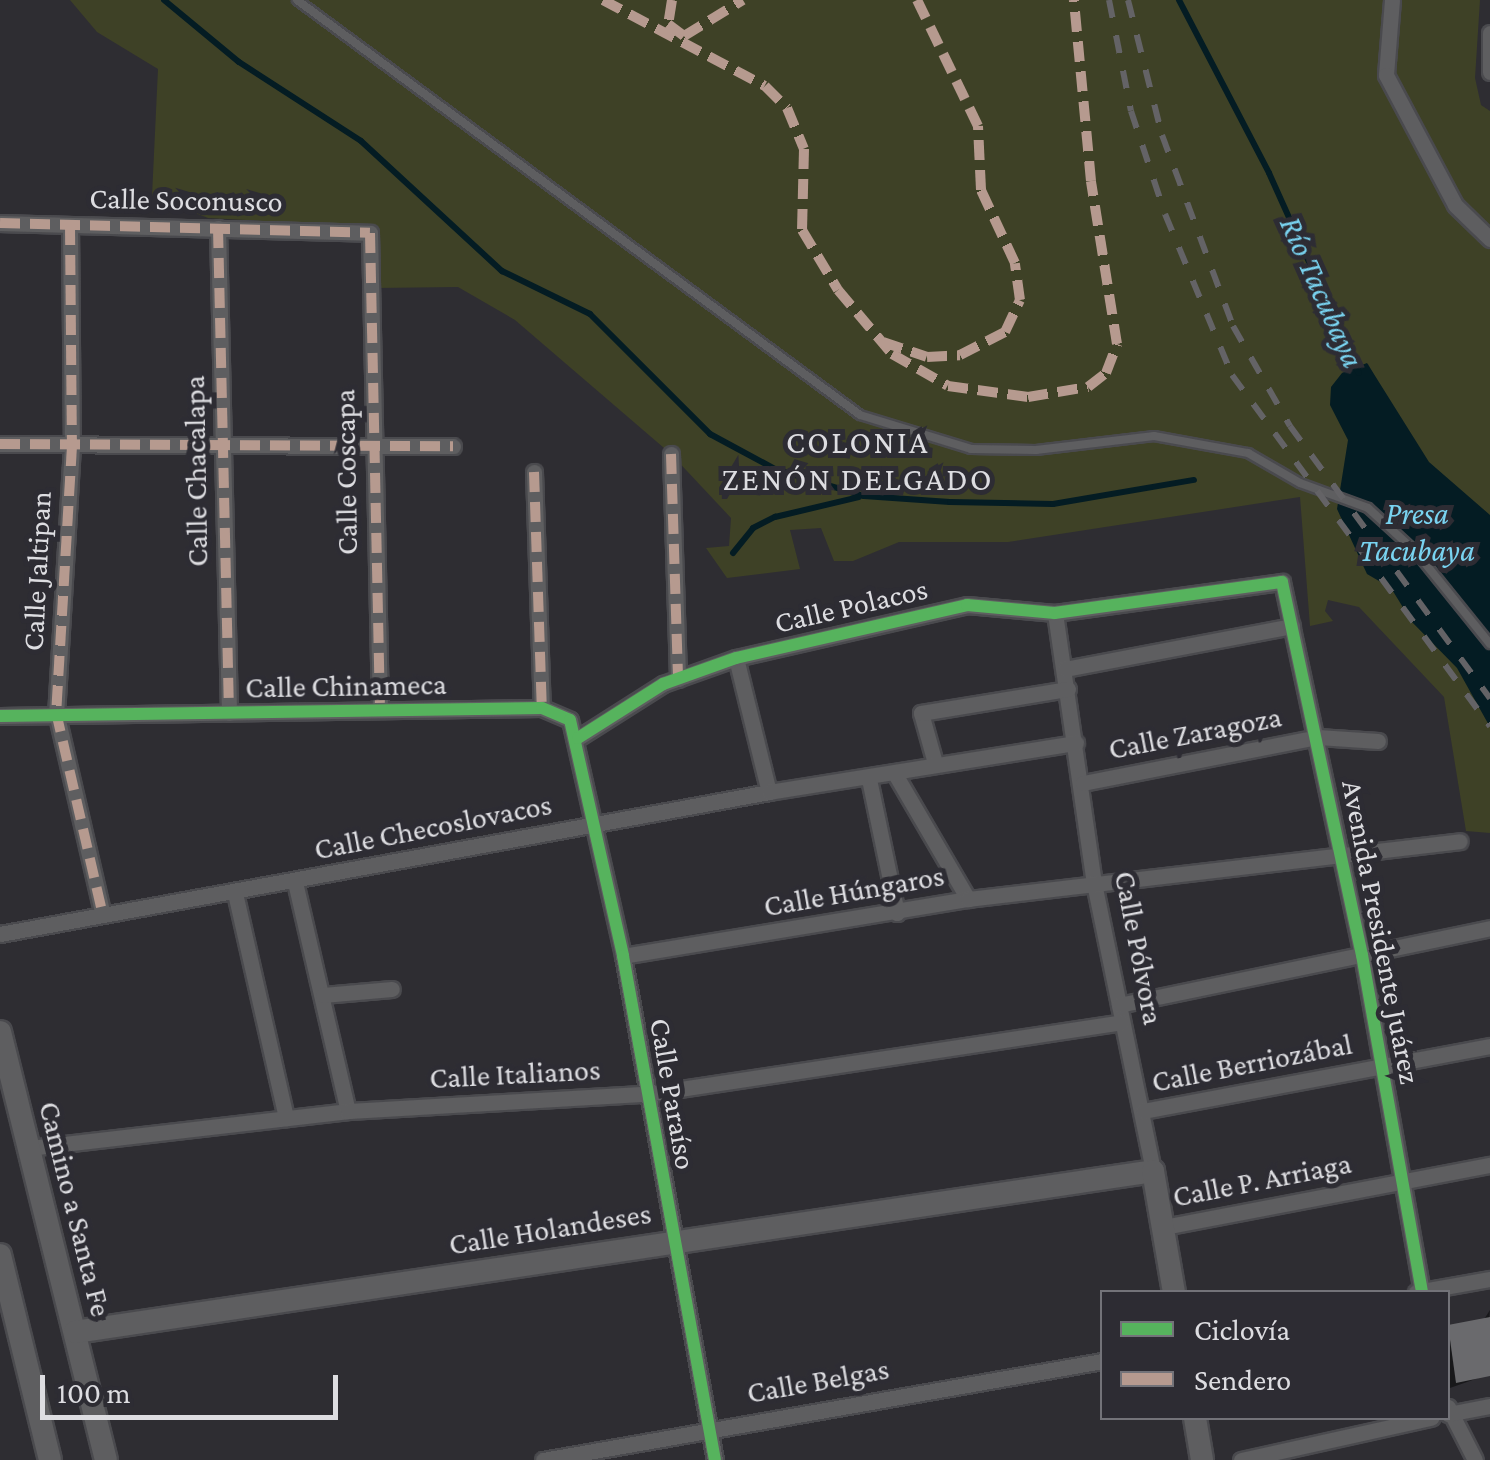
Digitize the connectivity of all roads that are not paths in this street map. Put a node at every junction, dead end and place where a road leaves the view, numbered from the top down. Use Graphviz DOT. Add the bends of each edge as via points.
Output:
graph roads {
  1 [pos="296,0"];
  2 [pos="1392,0"];
  3 [pos="1490,33"];
  4 [pos="1490,72"];
  5 [pos="0,224"];
  6 [pos="70,225"];
  7 [pos="218,228"];
  8 [pos="370,233"];
  9 [pos="1490,239"];
  10 [pos="0,444"];
  11 [pos="222,444"];
  12 [pos="72,446"];
  13 [pos="371,446"];
  14 [pos="453,446"];
  15 [pos="671,454"];
  16 [pos="534,472"];
  17 [pos="1282,582"];
  18 [pos="1055,612"];
  19 [pos="1292,626"];
  20 [pos="1490,644"];
  21 [pos="736,658"];
  22 [pos="1065,669"];
  23 [pos="671,682"];
  24 [pos="1068,690"];
  25 [pos="542,708"];
  26 [pos="380,710"];
  27 [pos="56,712"];
  28 [pos="229,713"];
  29 [pos="0,716"];
  30 [pos="1318,736"];
  31 [pos="578,738"];
  32 [pos="1378,741"];
  33 [pos="1076,743"];
  34 [pos="935,763"];
  35 [pos="895,774"];
  36 [pos="869,779"];
  37 [pos="1083,783"];
  38 [pos="770,792"];
  39 [pos="596,824"];
  40 [pos="1460,841"];
  41 [pos="1337,850"];
  42 [pos="295,882"];
  43 [pos="1094,883"];
  44 [pos="235,893"];
  45 [pos="968,899"];
  46 [pos="898,913"];
  47 [pos="103,915"];
  48 [pos="1490,928"];
  49 [pos="0,934"];
  50 [pos="1362,954"];
  51 [pos="623,956"];
  52 [pos="392,989"];
  53 [pos="323,995"];
  54 [pos="1118,1004"];
  55 [pos="1122,1022"];
  56 [pos="0,1032"];
  57 [pos="1490,1046"];
  58 [pos="1382,1066"];
  59 [pos="647,1094"];
  60 [pos="348,1110"];
  61 [pos="1142,1111"];
  62 [pos="286,1118"];
  63 [pos="29,1148"];
  64 [pos="1490,1165"];
  65 [pos="1153,1171"];
  66 [pos="1404,1180"];
  67 [pos="1164,1228"];
  68 [pos="674,1240"];
  69 [pos="0,1255"];
  70 [pos="1490,1279"];
  71 [pos="1174,1290"];
  72 [pos="1420,1290"];
  73 [pos="1431,1290"];
  74 [pos="10,1332"];
  75 [pos="75,1332"];
  76 [pos="1100,1361"];
  77 [pos="1490,1406"];
  78 [pos="1450,1412"];
  79 [pos="1450,1416"];
  80 [pos="1195,1420"];
  81 [pos="1422,1420"];
  82 [pos="708,1427"];
  83 [pos="50,1460"];
  84 [pos="106,1460"];
  85 [pos="543,1460"];
  86 [pos="714,1460"];
  87 [pos="1202,1460"];
  88 [pos="1241,1460"];
  89 [pos="1474,1460"];
  1 -- 20 [label="lane" via="860,415 971,449 1036,450 1154,436 1248,452 1300,483 1368,508 1416,552"];
  2 -- 9 [label="street" via="1386,76 1455,205"];
  3 -- 4 [label="street"];
  5 -- 6 [label="street, Calle Soconusco"];
  6 -- 7 [label="street, Calle Soconusco"];
  6 -- 12 [label="street, Calle Jaltipan"];
  7 -- 8 [label="street, Calle Soconusco"];
  7 -- 11 [label="street, Calle Chacalapa"];
  8 -- 13 [label="street, Calle Coscapa"];
  10 -- 12 [label="street"];
  11 -- 12 [label="street"];
  11 -- 13 [label="street"];
  11 -- 28 [label="street, Calle Chacalapa"];
  12 -- 27 [label="street, Calle Jaltipan"];
  13 -- 14 [label="street"];
  13 -- 26 [label="street, Calle Coscapa"];
  15 -- 23 [label="street"];
  16 -- 25 [label="street"];
  17 -- 18 [label="street, Calle Polacos"];
  17 -- 19 [label="street, Avenida Presidente Juárez"];
  18 -- 21 [label="street, Calle Polacos" via="967,605"];
  18 -- 22 [label="street, Calle Pólvora"];
  19 -- 22 [label="street"];
  19 -- 30 [label="street, Avenida Presidente Juárez"];
  21 -- 23 [label="street, Calle Polacos"];
  21 -- 38 [label="street"];
  22 -- 24 [label="street, Calle Pólvora"];
  23 -- 31 [label="street"];
  24 -- 33 [label="street, Calle Pólvora"];
  24 -- 34 [label="street" via="921,712"];
  25 -- 26 [label="street, Calle Chinameca"];
  25 -- 31 [label="street" via="570,720"];
  26 -- 28 [label="street, Calle Chinameca"];
  27 -- 28 [label="street, Calle Chinameca"];
  27 -- 29 [label="street, Calle Chinameca"];
  27 -- 47 [label="street, Calle Jaltipan"];
  30 -- 32 [label="street, Calle Zaragoza"];
  30 -- 37 [label="street, Calle Zaragoza"];
  30 -- 41 [label="street, Avenida Presidente Juárez"];
  31 -- 39 [label="street, Calle Paraíso"];
  33 -- 34 [label="street, Calle Checoslovacos"];
  33 -- 37 [label="street, Calle Pólvora"];
  34 -- 35 [label="street, Calle Checoslovacos"];
  35 -- 36 [label="street, Calle Checoslovacos"];
  35 -- 45 [label="street"];
  36 -- 38 [label="street, Calle Checoslovacos"];
  36 -- 46 [label="street"];
  37 -- 43 [label="street, Calle Pólvora"];
  38 -- 39 [label="street, Calle Checoslovacos"];
  39 -- 42 [label="street, Calle Checoslovacos"];
  39 -- 51 [label="street, Calle Paraíso"];
  40 -- 41 [label="street, Calle Húngaros"];
  41 -- 43 [label="street, Calle Húngaros"];
  41 -- 50 [label="street, Avenida Presidente Juárez"];
  42 -- 44 [label="street, Calle Checoslovacos"];
  42 -- 53 [label="street"];
  43 -- 45 [label="street, Calle Húngaros"];
  43 -- 54 [label="street, Calle Pólvora"];
  44 -- 47 [label="street, Calle Checoslovacos"];
  44 -- 62 [label="street"];
  45 -- 46 [label="street, Calle Húngaros"];
  46 -- 51 [label="street, Calle Húngaros"];
  47 -- 49 [label="street, Calle Checoslovacos"];
  48 -- 50 [label="street"];
  50 -- 54 [label="street"];
  50 -- 58 [label="street, Avenida Presidente Juárez"];
  51 -- 59 [label="street, Calle Paraíso"];
  52 -- 53 [label="street"];
  53 -- 60 [label="street"];
  54 -- 55 [label="street, Calle Pólvora"];
  55 -- 59 [label="street, Calle Italianos"];
  55 -- 61 [label="street, Calle Pólvora"];
  56 -- 63 [label="street, Camino a Santa Fe"];
  57 -- 58 [label="street, Calle Berriozábal"];
  58 -- 61 [label="street, Calle Berriozábal"];
  58 -- 66 [label="street, Avenida Presidente Juárez"];
  59 -- 60 [label="street, Calle Italianos"];
  59 -- 68 [label="street, Calle Paraíso"];
  60 -- 62 [label="street, Calle Italianos"];
  61 -- 65 [label="street, Calle Pólvora"];
  62 -- 63 [label="street, Calle Italianos"];
  63 -- 75 [label="street, Camino a Santa Fe"];
  64 -- 66 [label="street, Calle P. Arriaga"];
  65 -- 67 [label="street, Calle Pólvora"];
  65 -- 68 [label="street, Calle Holandeses"];
  66 -- 67 [label="street, Calle P. Arriaga"];
  66 -- 72 [label="street, Avenida Presidente Juárez"];
  67 -- 71 [label="street, Calle Pólvora"];
  68 -- 75 [label="street, Calle Holandeses"];
  68 -- 82 [label="street, Calle Paraíso"];
  69 -- 74 [label="street"];
  70 -- 73 [label="street"];
  74 -- 83 [label="street"];
  75 -- 84 [label="street, Camino a Santa Fe"];
  76 -- 82 [label="street, Calle Belgas"];
  77 -- 78 [label="street"];
  79 -- 89 [label="street"];
  80 -- 87 [label="street"];
  81 -- 88 [label="street"];
  82 -- 85 [label="street, Calle Belgas"];
  82 -- 86 [label="street, Calle Paraíso"];
}
